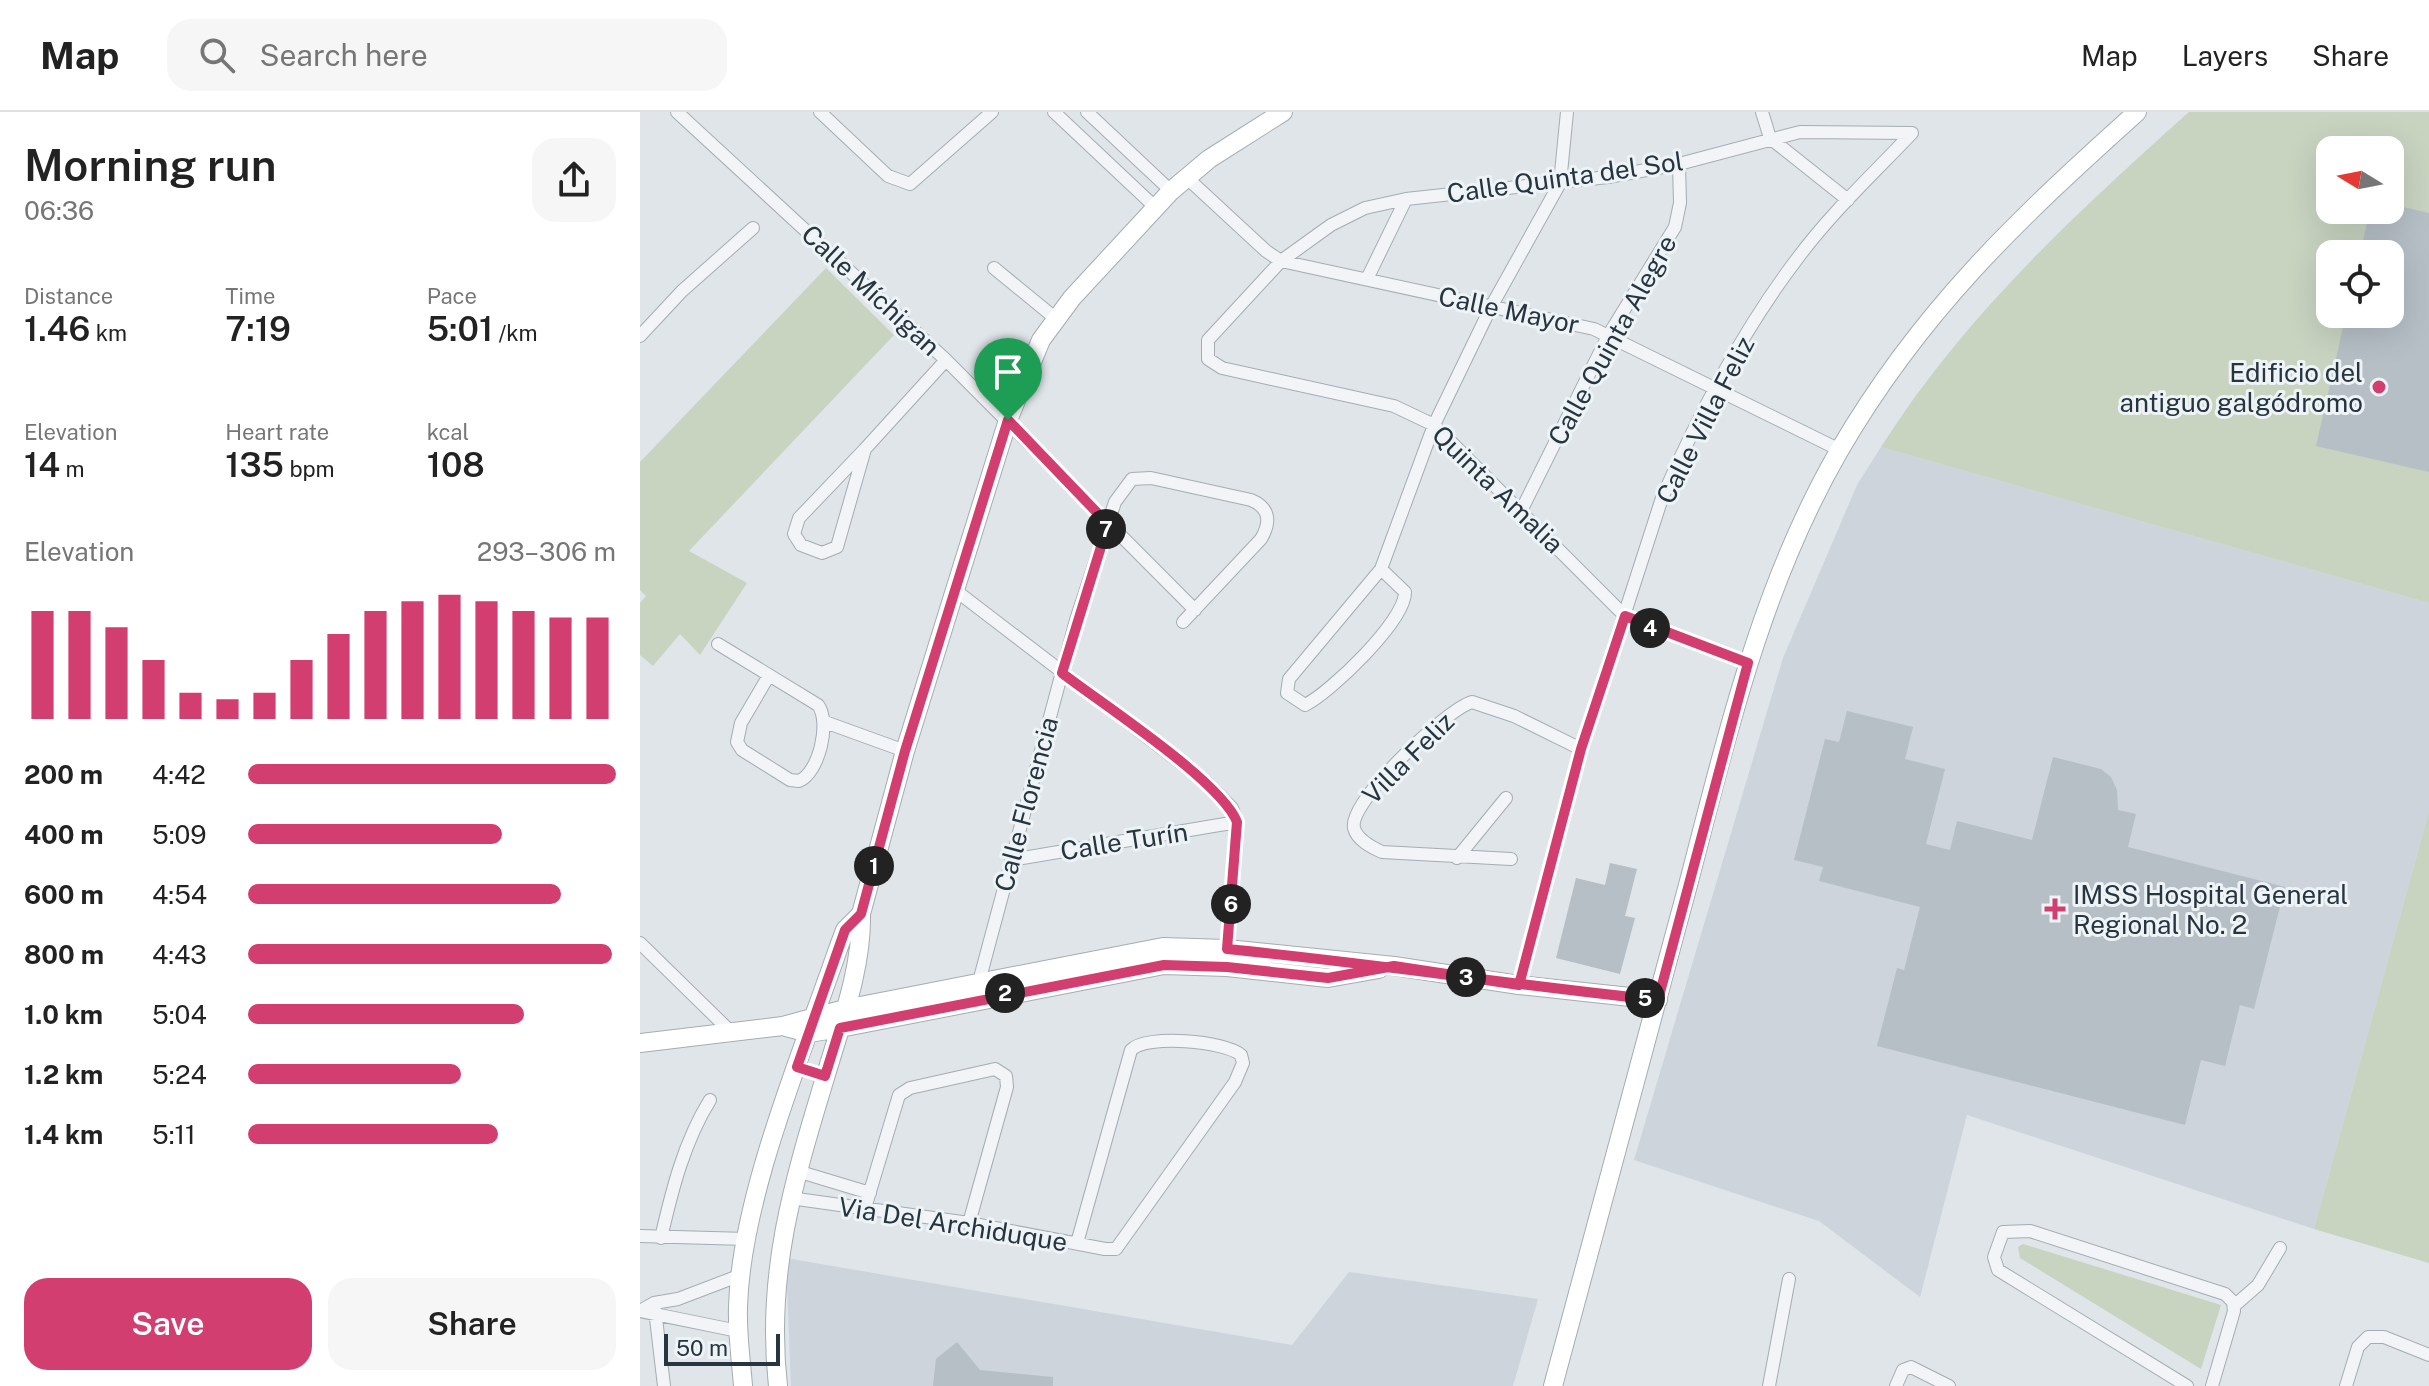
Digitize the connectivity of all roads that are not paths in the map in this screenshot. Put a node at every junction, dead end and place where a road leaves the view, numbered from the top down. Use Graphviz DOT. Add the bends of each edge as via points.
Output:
graph roads {
  1 [pos="677,112"];
  2 [pos="820,112"];
  3 [pos="992,112"];
  4 [pos="1054,112"];
  5 [pos="1087,112"];
  6 [pos="1283,112"];
  7 [pos="1567,112"];
  8 [pos="1762,112"];
  9 [pos="2137,112"];
  10 [pos="1912,133"];
  11 [pos="1770,138"];
  12 [pos="1679,164"];
  13 [pos="1186,177"];
  14 [pos="1560,183"];
  15 [pos="1171,191"];
  16 [pos="1406,199"];
  17 [pos="1848,200"];
  18 [pos="1155,207"];
  19 [pos="753,228"];
  20 [pos="1281,261"];
  21 [pos="994,268"];
  22 [pos="1367,279"];
  23 [pos="1491,307"];
  24 [pos="1055,318"];
  25 [pos="640,336"];
  26 [pos="1608,336"];
  27 [pos="946,360"];
  28 [pos="1222,368"];
  29 [pos="1716,388"];
  30 [pos="1008,420"];
  31 [pos="1434,425"];
  32 [pos="865,449"];
  33 [pos="1840,450"];
  34 [pos="1521,511"];
  35 [pos="1108,524"];
  36 [pos="1381,569"];
  37 [pos="955,590"];
  38 [pos="1195,610"];
  39 [pos="1625,616"];
  40 [pos="1183,622"];
  41 [pos="718,644"];
  42 [pos="1748,663"];
  43 [pos="1062,673"];
  44 [pos="768,677"];
  45 [pos="825,722"];
  46 [pos="1581,749"];
  47 [pos="905,751"];
  48 [pos="1506,798"];
  49 [pos="1237,822"];
  50 [pos="1457,858"];
  51 [pos="1511,859"];
  52 [pos="1011,860"];
  53 [pos="861,914"];
  54 [pos="640,943"];
  55 [pos="1227,958"];
  56 [pos="1519,985"];
  57 [pos="977,991"];
  58 [pos="1658,1000"];
  59 [pos="845,1009"];
  60 [pos="811,1025"];
  61 [pos="840,1028"];
  62 [pos="733,1034"];
  63 [pos="640,1043"];
  64 [pos="797,1067"];
  65 [pos="825,1076"];
  66 [pos="710,1100"];
  67 [pos="797,1171"];
  68 [pos="870,1193"];
  69 [pos="790,1198"];
  70 [pos="865,1208"];
  71 [pos="969,1223"];
  72 [pos="640,1236"];
  73 [pos="661,1238"];
  74 [pos="747,1239"];
  75 [pos="1077,1243"];
  76 [pos="2280,1248"];
  77 [pos="741,1275"];
  78 [pos="1789,1279"];
  79 [pos="2232,1302"];
  80 [pos="655,1310"];
  81 [pos="640,1311"];
  82 [pos="738,1331"];
  83 [pos="2429,1355"];
  84 [pos="664,1386"];
  85 [pos="743,1386"];
  86 [pos="778,1386"];
  87 [pos="1553,1386"];
  88 [pos="1769,1386"];
  89 [pos="1896,1386"];
  90 [pos="1949,1386"];
  91 [pos="2187,1386"];
  92 [pos="2212,1386"];
  93 [pos="2346,1386"];
  1 -- 27 [label="street, Calle Míchigan"];
  2 -- 3 [label="street" via="888,176 910,184"];
  4 -- 18 [label="street"];
  5 -- 15 [label="street"];
  6 -- 13 [label="street"];
  7 -- 14 [label="street"];
  8 -- 11 [label="street"];
  9 -- 33 [label="street" via="1968,273 1915,337"];
  10 -- 11 [label="street, Calle Quinta del Sol" via="1827,130"];
  10 -- 17 [label="street, Calle Villa Feliz"];
  11 -- 12 [label="street, Calle Quinta del Sol"];
  11 -- 17 [label="street"];
  12 -- 14 [label="street, Calle Quinta del Sol"];
  12 -- 26 [label="street, Calle Quinta Alegre" via="1675,227"];
  13 -- 15 [label="street"];
  13 -- 20 [label="street, Calle Mayor"];
  14 -- 16 [label="street, Calle Quinta del Sol"];
  14 -- 23 [label="street"];
  15 -- 18 [label="street"];
  16 -- 20 [label="street, Calle Quinta del Sol" via="1365,208"];
  16 -- 22 [label="street"];
  17 -- 29 [label="street, Calle Villa Feliz" via="1788,271"];
  18 -- 24 [label="street"];
  19 -- 25 [label="street"];
  20 -- 22 [label="street, Calle Mayor"];
  20 -- 28 [label="street, Calle Quinta del Sol" via="1211,332 1205,350"];
  21 -- 24 [label="street"];
  22 -- 23 [label="street, Calle Mayor"];
  23 -- 26 [label="street, Calle Mayor" via="1581,325"];
  23 -- 31 [label="street"];
  24 -- 30 [label="street"];
  26 -- 29 [label="street, Calle Mayor"];
  26 -- 34 [label="street, Calle Quinta Alegre"];
  27 -- 30 [label="street, Calle Míchigan"];
  27 -- 32 [label="street"];
  28 -- 31 [label="street, Quinta Amalia" via="1394,406"];
  29 -- 33 [label="street, Calle Mayor"];
  29 -- 39 [label="street, Calle Villa Feliz" via="1662,498"];
  30 -- 35 [label="street, Calle Míchigan"];
  30 -- 37 [label="street"];
  31 -- 34 [label="street, Quinta Amalia"];
  31 -- 36 [label="street"];
  32 -- 32 [label="street" via="799,518 794,534 798,542 822,553 837,547"];
  33 -- 42 [label="street" via="1783,563"];
  34 -- 39 [label="street, Quinta Amalia"];
  35 -- 38 [label="street, Calle Míchigan"];
  35 -- 38 [label="street, Calle Florencia" via="1121,490 1132,479 1166,481 1264,506 1267,526 1261,539"];
  35 -- 43 [label="street, Calle Florencia"];
  36 -- 36 [label="street" via="1289,679 1287,693 1297,703 1313,700 1400,611 1405,592"];
  37 -- 43 [label="street"];
  37 -- 47 [label="street"];
  38 -- 40 [label="street"];
  39 -- 42 [label="street, Quinta Amalia"];
  39 -- 46 [label="street, Calle Villa Feliz"];
  41 -- 44 [label="street"];
  42 -- 58 [label="street"];
  43 -- 49 [label="street" via="1206,782 1232,808"];
  43 -- 52 [label="street, Calle Florencia"];
  44 -- 45 [label="street" via="818,705"];
  44 -- 45 [label="street" via="737,732 742,750 799,781 811,772"];
  45 -- 47 [label="street"];
  46 -- 50 [label="street, Villa Feliz" via="1481,703 1453,711 1362,801 1354,829 1382,852"];
  46 -- 56 [label="street, Calle Villa Feliz"];
  47 -- 53 [label="street"];
  48 -- 50 [label="street"];
  49 -- 52 [label="street, Calle Turín"];
  49 -- 55 [label="street"];
  50 -- 51 [label="street, Villa Feliz"];
  52 -- 57 [label="street, Calle Florencia"];
  53 -- 59 [label="street" via="862,940"];
  53 -- 60 [label="street" via="845,930"];
  54 -- 62 [label="street"];
  55 -- 56 [label="street" via="1394,966"];
  55 -- 57 [label="street" via="1144,950"];
  56 -- 58 [label="street"];
  57 -- 59 [label="street"];
  57 -- 61 [label="street"];
  58 -- 87 [label="street"];
  59 -- 60 [label="street"];
  59 -- 61 [label="street"];
  60 -- 61 [label="street"];
  60 -- 62 [label="street"];
  60 -- 64 [label="street"];
  61 -- 65 [label="street"];
  62 -- 63 [label="street"];
  64 -- 65 [label="street"];
  64 -- 74 [label="street"];
  65 -- 67 [label="street"];
  66 -- 73 [label="street" via="693,1127"];
  67 -- 68 [label="street, Via Del Archiduque"];
  67 -- 69 [label="street"];
  68 -- 70 [label="street"];
  68 -- 71 [label="street" via="899,1095 990,1070 1003,1072 1007,1087"];
  69 -- 70 [label="street, Via Del Archiduque"];
  69 -- 86 [label="street" via="774,1292"];
  70 -- 71 [label="street, Via Del Archiduque"];
  71 -- 75 [label="street, Via Del Archiduque"];
  72 -- 73 [label="street"];
  73 -- 74 [label="street"];
  74 -- 77 [label="street"];
  75 -- 75 [label="street, Via Del Archiduque" via="1128,1057 1137,1044 1217,1046 1241,1055 1235,1082 1116,1249"];
  76 -- 79 [label="street" via="2258,1285"];
  77 -- 80 [label="street"];
  77 -- 82 [label="street"];
  78 -- 88 [label="street"];
  79 -- 91 [label="street" via="2218,1290 2030,1231 2010,1230 2000,1237 1994,1257 1998,1270"];
  79 -- 92 [label="street"];
  80 -- 81 [label="street"];
  80 -- 82 [label="street"];
  80 -- 84 [label="street"];
  82 -- 85 [label="street"];
  83 -- 93 [label="street" via="2384,1337 2368,1337 2358,1347"];
  89 -- 90 [label="street" via="1903,1370 1920,1369"];
}
